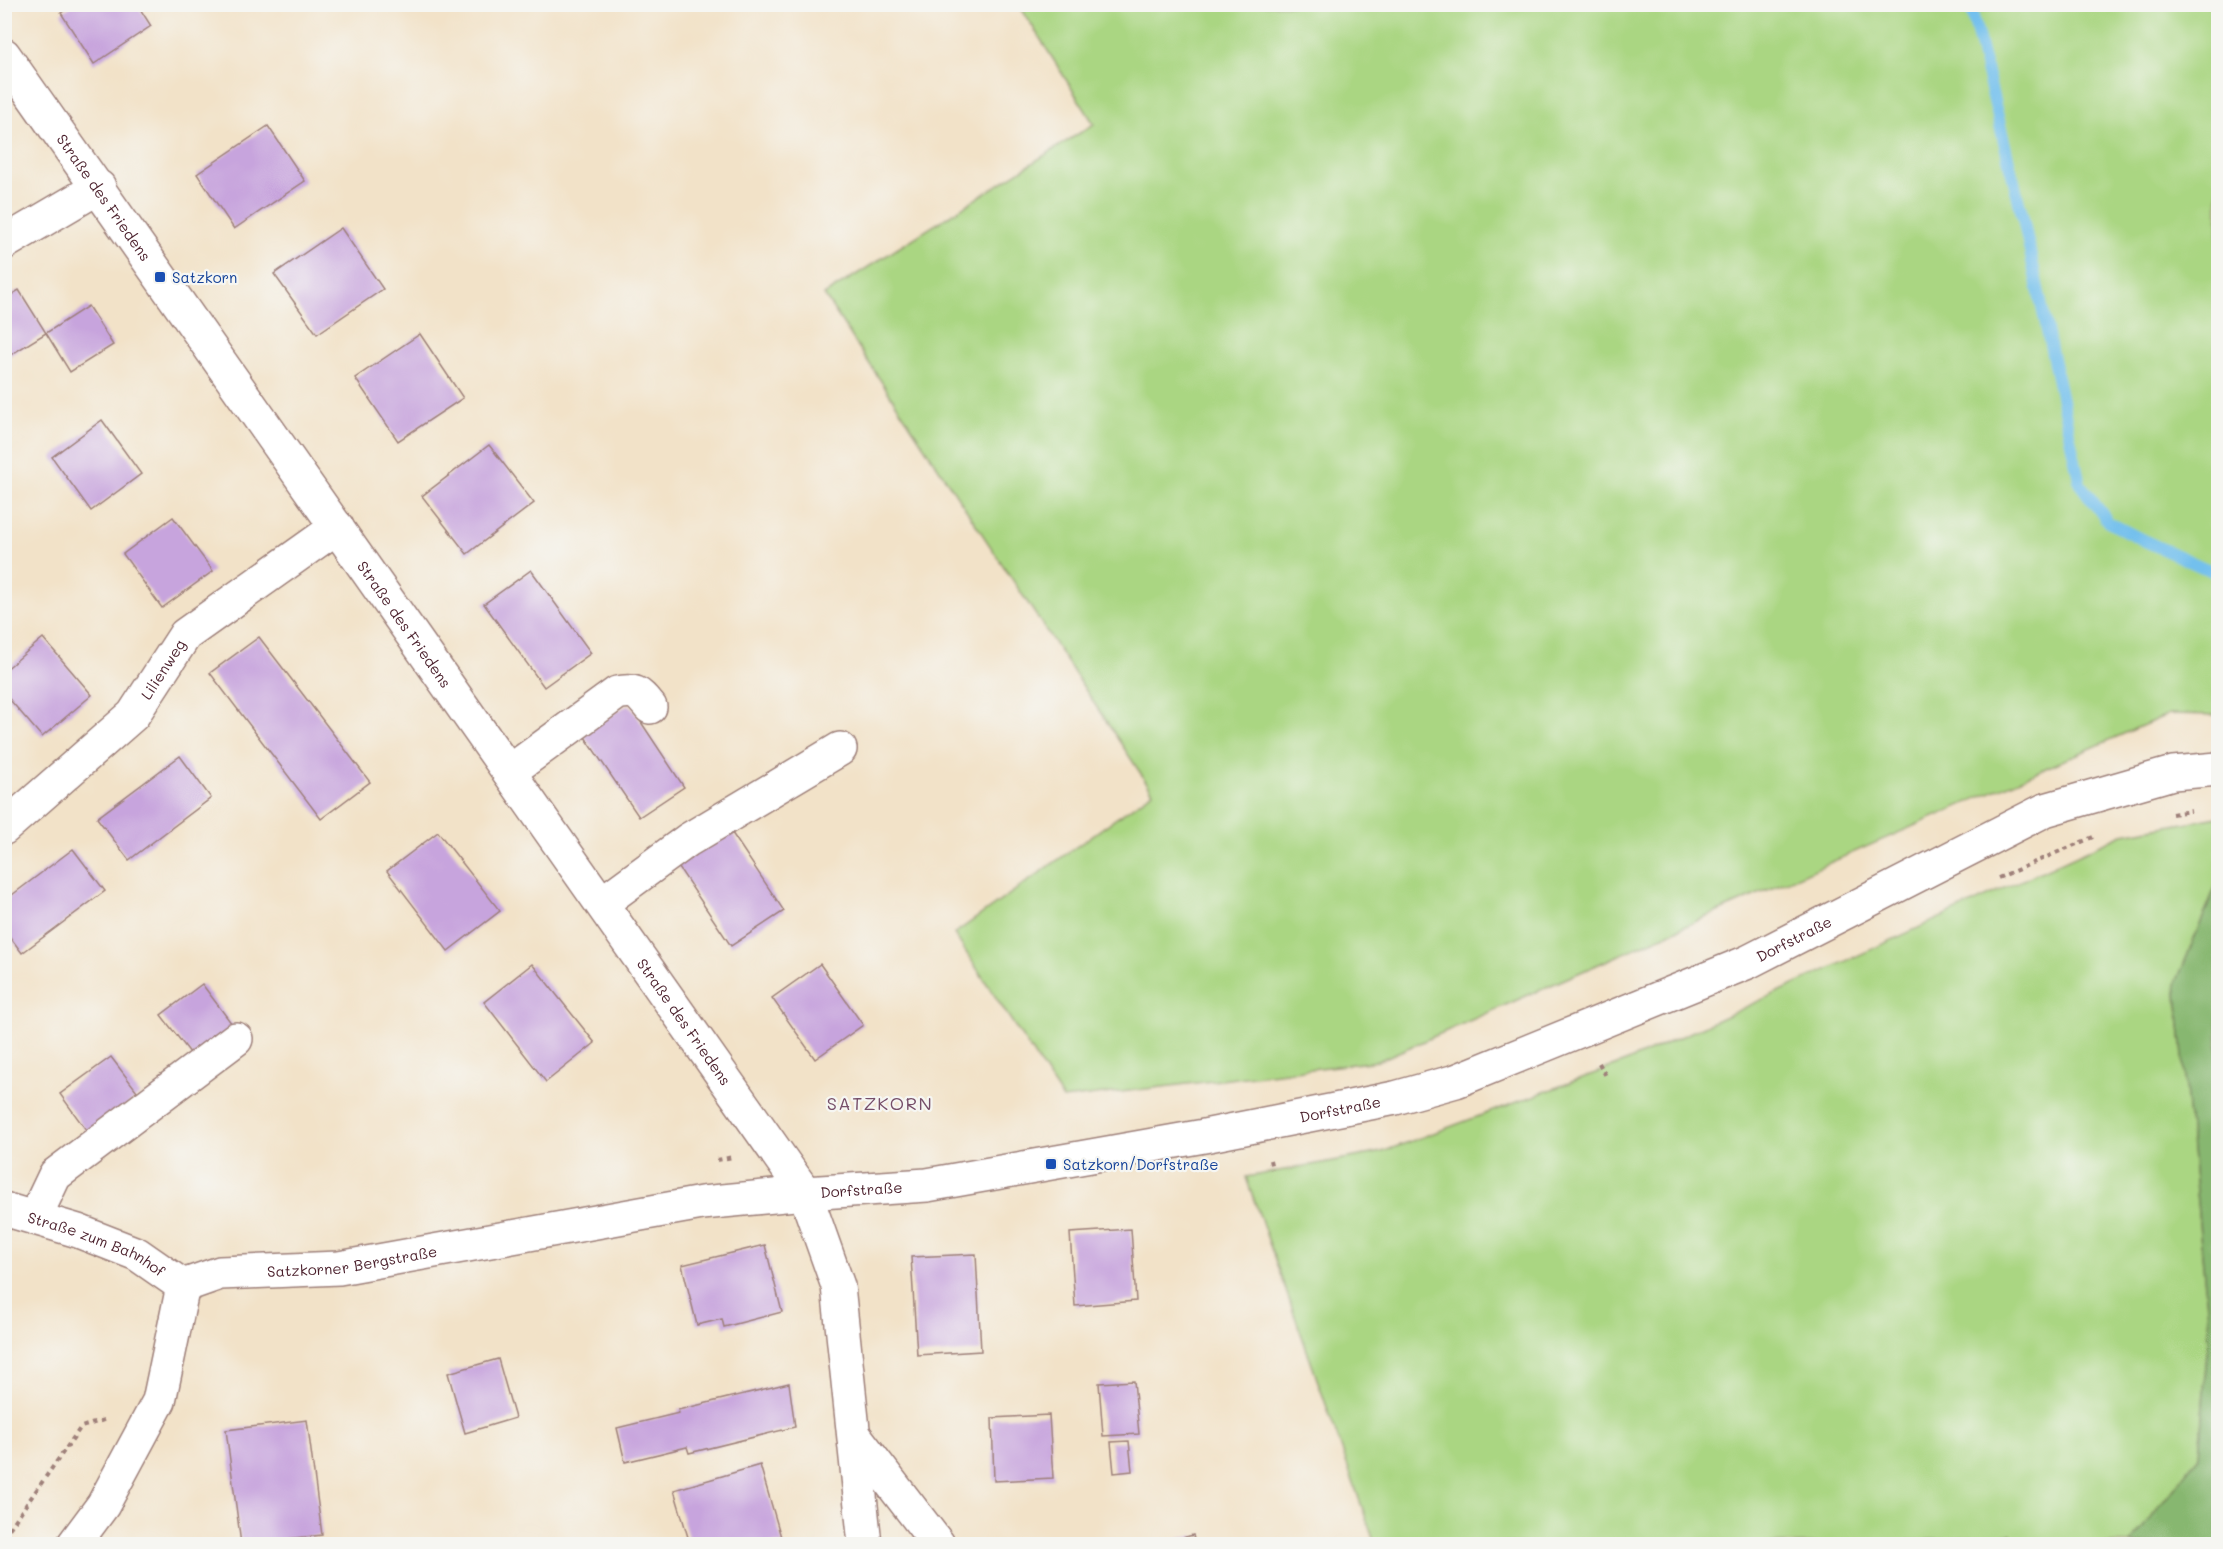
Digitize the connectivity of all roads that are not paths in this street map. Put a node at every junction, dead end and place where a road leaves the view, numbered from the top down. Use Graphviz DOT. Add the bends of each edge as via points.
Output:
graph roads {
  1 [pos="4,55"];
  2 [pos="99,187"];
  3 [pos="4,243"];
  4 [pos="337,527"];
  5 [pos="650,707"];
  6 [pos="840,749"];
  7 [pos="2218,769"];
  8 [pos="509,772"];
  9 [pos="4,828"];
  10 [pos="602,903"];
  11 [pos="236,1040"];
  12 [pos="805,1193"];
  13 [pos="20,1213"];
  14 [pos="183,1286"];
  15 [pos="855,1436"];
  16 [pos="74,1545"];
  17 [pos="865,1545"];
  18 [pos="938,1545"];
  1 -- 2 [label="street, Straße des Friedens"];
  2 -- 3 [label="street"];
  2 -- 4 [label="street, Straße des Friedens"];
  4 -- 8 [label="street, Straße des Friedens"];
  4 -- 9 [label="street, Lilienweg" via="185,635 133,715"];
  5 -- 8 [label="street" via="638,693 617,693"];
  6 -- 10 [label="street" via="688,840"];
  7 -- 12 [label="street, Dorfstraße" via="2174,773 2045,810 1748,962 1456,1081 1395,1098 1051,1164 927,1185"];
  8 -- 10 [label="street, Straße des Friedens"];
  10 -- 12 [label="street, Straße des Friedens"];
  11 -- 13 [label="street" via="55,1175"];
  12 -- 14 [label="street, Satzkorner Bergstraße" via="702,1203 339,1268 220,1273"];
  12 -- 15 [label="street, Dorfstraße" via="838,1286"];
  13 -- 14 [label="street, Straße zum Bahnhof" via="137,1254"];
  14 -- 16 [label="street" via="159,1401 103,1505"];
  15 -- 17 [label="street, Dorfstraße"];
  15 -- 18 [label="street"];
}
